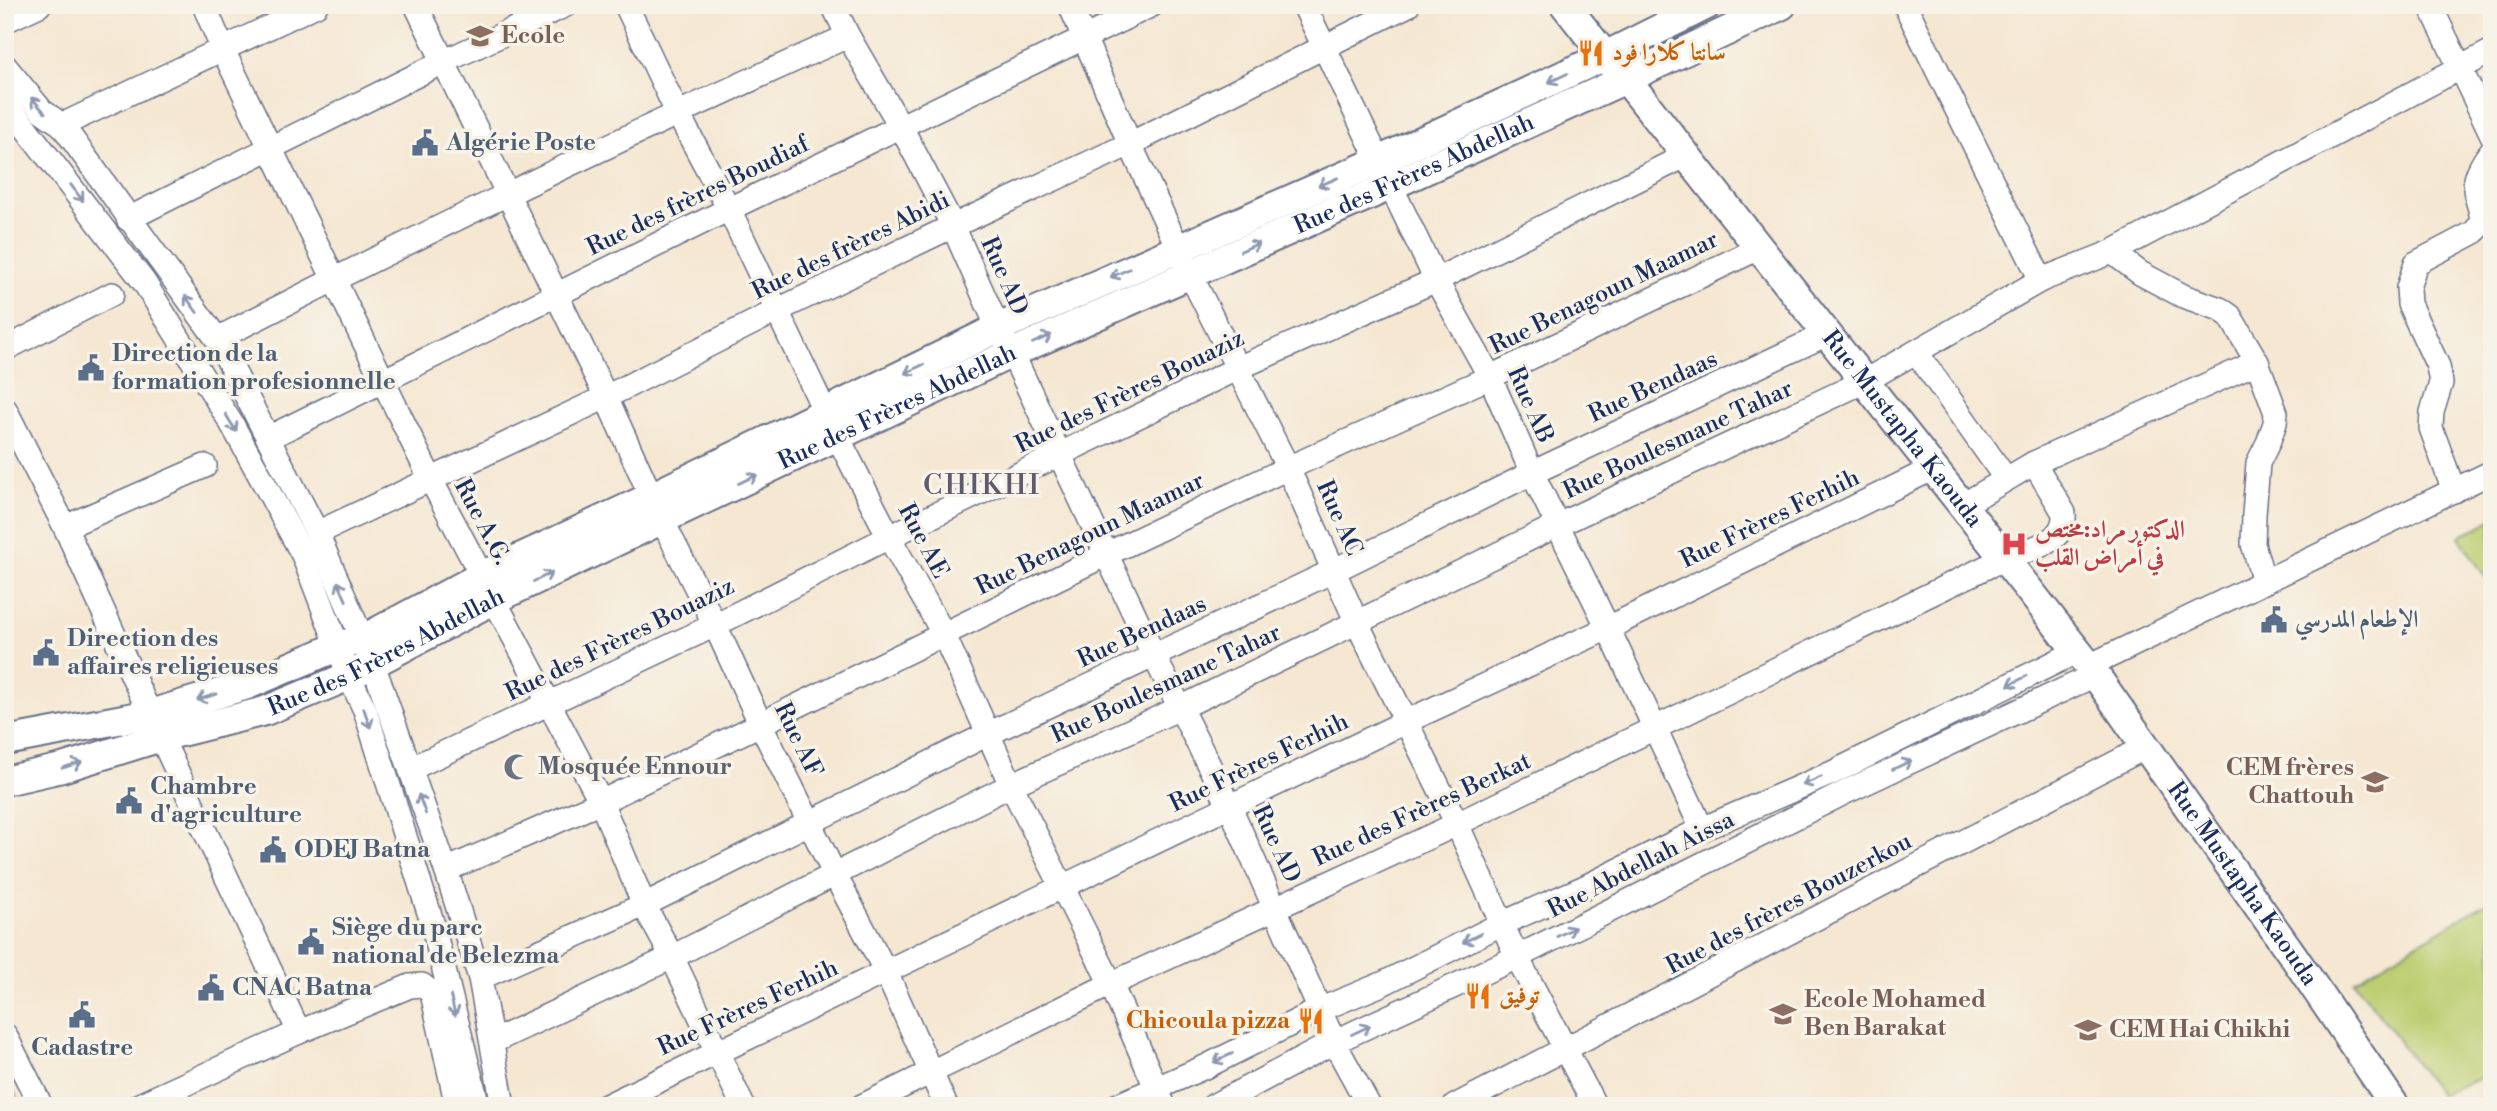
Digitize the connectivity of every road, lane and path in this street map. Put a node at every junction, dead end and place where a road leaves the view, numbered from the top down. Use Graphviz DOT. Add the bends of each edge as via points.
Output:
graph roads {
  1 [pos="39,5"];
  2 [pos="204,5"];
  3 [pos="316,5"];
  4 [pos="416,5"];
  5 [pos="566,5"];
  6 [pos="626,5"];
  7 [pos="833,5"];
  8 [pos="1070,5"];
  9 [pos="1152,5"];
  10 [pos="1304,5"];
  11 [pos="1409,5"];
  12 [pos="1565,5"];
  13 [pos="1707,5"];
  14 [pos="1782,5"];
  15 [pos="1905,5"];
  16 [pos="2430,5"];
  17 [pos="5,21"];
  18 [pos="848,36"];
  19 [pos="1085,38"];
  20 [pos="1326,48"];
  21 [pos="223,50"];
  22 [pos="2492,51"];
  23 [pos="1605,56"];
  24 [pos="443,62"];
  25 [pos="5,66"];
  26 [pos="2459,67"];
  27 [pos="1626,79"];
  28 [pos="5,101"];
  29 [pos="677,112"];
  30 [pos="62,125"];
  31 [pos="901,127"];
  32 [pos="2492,135"];
  33 [pos="1130,144"];
  34 [pos="271,148"];
  35 [pos="2492,150"];
  36 [pos="1685,156"];
  37 [pos="1378,161"];
  38 [pos="1392,185"];
  39 [pos="507,193"];
  40 [pos="729,209"];
  41 [pos="128,219"];
  42 [pos="953,226"];
  43 [pos="1178,247"];
  44 [pos="1759,248"];
  45 [pos="2112,252"];
  46 [pos="1190,274"];
  47 [pos="335,279"];
  48 [pos="1436,280"];
  49 [pos="2041,280"];
  50 [pos="112,294"];
  51 [pos="556,294"];
  52 [pos="776,311"];
  53 [pos="998,328"];
  54 [pos="1827,334"];
  55 [pos="217,339"];
  56 [pos="5,349"];
  57 [pos="1012,353"];
  58 [pos="1917,353"];
  59 [pos="2257,362"];
  60 [pos="1236,369"];
  61 [pos="1490,377"];
  62 [pos="382,381"];
  63 [pos="1865,381"];
  64 [pos="606,397"];
  65 [pos="5,409"];
  66 [pos="825,412"];
  67 [pos="839,437"];
  68 [pos="268,438"];
  69 [pos="1060,455"];
  70 [pos="2034,463"];
  71 [pos="205,466"];
  72 [pos="1287,468"];
  73 [pos="1934,468"];
  74 [pos="2492,472"];
  75 [pos="1532,473"];
  76 [pos="2006,479"];
  77 [pos="431,480"];
  78 [pos="2454,491"];
  79 [pos="1963,505"];
  80 [pos="657,508"];
  81 [pos="1558,525"];
  82 [pos="65,527"];
  83 [pos="317,533"];
  84 [pos="889,537"];
  85 [pos="1107,554"];
  86 [pos="2003,559"];
  87 [pos="1333,571"];
  88 [pos="2264,582"];
  89 [pos="487,588"];
  90 [pos="1357,623"];
  91 [pos="715,625"];
  92 [pos="1608,628"];
  93 [pos="943,633"];
  94 [pos="356,656"];
  95 [pos="1154,656"];
  96 [pos="2087,664"];
  97 [pos="548,705"];
  98 [pos="1180,708"];
  99 [pos="1405,722"];
  100 [pos="155,725"];
  101 [pos="761,725"];
  102 [pos="1653,727"];
  103 [pos="988,734"];
  104 [pos="5,741"];
  105 [pos="2146,747"];
  106 [pos="410,769"];
  107 [pos="5,781"];
  108 [pos="1011,785"];
  109 [pos="601,802"];
  110 [pos="1230,807"];
  111 [pos="810,823"];
  112 [pos="1457,824"];
  113 [pos="1702,829"];
  114 [pos="446,870"];
  115 [pos="835,875"];
  116 [pos="1060,887"];
  117 [pos="644,905"];
  118 [pos="1276,908"];
  119 [pos="1501,924"];
  120 [pos="672,957"];
  121 [pos="1517,957"];
  122 [pos="887,972"];
  123 [pos="480,978"];
  124 [pos="1111,984"];
  125 [pos="1319,1010"];
  126 [pos="299,1032"];
  127 [pos="5,1035"];
  128 [pos="492,1042"];
  129 [pos="1334,1042"];
  130 [pos="718,1050"];
  131 [pos="1566,1050"];
  132 [pos="930,1072"];
  133 [pos="1160,1097"];
  134 [pos="41,1106"];
  135 [pos="137,1106"];
  136 [pos="457,1106"];
  137 [pos="478,1106"];
  138 [pos="503,1106"];
  139 [pos="606,1106"];
  140 [pos="743,1106"];
  141 [pos="862,1106"];
  142 [pos="946,1106"];
  143 [pos="1116,1106"];
  144 [pos="1213,1106"];
  145 [pos="1369,1106"];
  146 [pos="1455,1106"];
  147 [pos="1595,1106"];
  148 [pos="2395,1106"];
  1 -- 17 [label="street"];
  2 -- 21 [label="street, Rue A.G."];
  3 -- 21 [label="street"];
  4 -- 24 [label="street, Rue AF"];
  5 -- 24 [label="street"];
  6 -- 29 [label="street, Rue AE"];
  7 -- 18 [label="street, Rue AD"];
  8 -- 19 [label="street, Rue AC"];
  9 -- 19 [label="street, Rue des frères Boudiaf"];
  10 -- 20 [label="street, Rue AB"];
  11 -- 20 [label="street, Rue des frères Abidi"];
  12 -- 23 [label="main road, Rue Mustapha Kaouda"];
  13 -- 23 [label="main road, Rue des Frères Abdellah"];
  14 -- 27 [label="main road, Rue des Frères Abdellah"];
  15 -- 49 [label="street"];
  16 -- 26 [label="street"];
  18 -- 29 [label="street"];
  18 -- 31 [label="street, Rue AD"];
  19 -- 31 [label="street, Rue des frères Boudiaf"];
  19 -- 33 [label="street, Rue AC"];
  20 -- 33 [label="street, Rue des frères Abidi"];
  20 -- 37 [label="street, Rue AB"];
  21 -- 30 [label="street"];
  21 -- 34 [label="street, Rue A.G."];
  22 -- 26 [label="street, Rue Boulesmane Tahar"];
  23 -- 27 [label="main road, Rue Mustapha Kaouda"];
  23 -- 37 [label="main road, Rue des Frères Abdellah, one-way"];
  24 -- 34 [label="street"];
  24 -- 39 [label="street, Rue AF"];
  30 -- 25 [label="street, one-way" via="42,111"];
  26 -- 32 [label="street"];
  26 -- 45 [label="street, Rue Boulesmane Tahar"];
  27 -- 36 [label="main road, Rue Mustapha Kaouda"];
  27 -- 38 [label="main road, Rue des Frères Abdellah"];
  28 -- 94 [label="street, one-way" via="144,282 233,426"];
  29 -- 39 [label="street"];
  29 -- 40 [label="street, Rue AE"];
  30 -- 41 [label="street"];
  31 -- 40 [label="street, Rue des frères Boudiaf"];
  31 -- 42 [label="street, Rue AD"];
  33 -- 42 [label="street, Rue des frères Abidi"];
  33 -- 43 [label="street, Rue AC"];
  34 -- 41 [label="street"];
  34 -- 47 [label="street, Rue A.G."];
  35 -- 78 [label="street" via="2475,185 2480,226 2416,262 2408,288 2409,304 2438,366 2441,383 2431,428"];
  36 -- 44 [label="main road, Rue Mustapha Kaouda"];
  36 -- 48 [label="street, Rue des Frères Bouaziz"];
  37 -- 38 [label="street, Rue AB"];
  37 -- 43 [label="main road, Rue des Frères Abdellah, one-way"];
  46 -- 38 [label="main road, Rue des Frères Abdellah, one-way"];
  38 -- 48 [label="street, Rue AB"];
  39 -- 47 [label="street"];
  39 -- 51 [label="street, Rue AF"];
  40 -- 51 [label="street, Rue des frères Boudiaf"];
  40 -- 52 [label="street, Rue AE"];
  55 -- 41 [label="street, one-way"];
  42 -- 52 [label="street, Rue des frères Abidi"];
  42 -- 53 [label="street, Rue AD"];
  43 -- 46 [label="street, Rue AC"];
  43 -- 53 [label="main road, Rue des Frères Abdellah, one-way"];
  44 -- 54 [label="main road, Rue Mustapha Kaouda"];
  44 -- 61 [label="street, Rue Benagoun Maamar"];
  45 -- 49 [label="street, Rue Boulesmane Tahar"];
  45 -- 59 [label="street" via="2140,273 2230,316"];
  57 -- 46 [label="main road, Rue des Frères Abdellah, one-way"];
  46 -- 60 [label="street, Rue AC"];
  47 -- 55 [label="street"];
  47 -- 62 [label="street, Rue A.G."];
  48 -- 60 [label="street, Rue des Frères Bouaziz"];
  48 -- 61 [label="street, Rue AB"];
  49 -- 58 [label="street, Rue Boulesmane Tahar"];
  50 -- 56 [label="street"];
  51 -- 62 [label="street, Rue des frères Boudiaf"];
  51 -- 64 [label="street, Rue AF"];
  52 -- 64 [label="street, Rue des frères Abidi"];
  52 -- 66 [label="street, Rue AE"];
  53 -- 57 [label="street, Rue AD"];
  53 -- 66 [label="main road, Rue des Frères Abdellah, one-way"];
  54 -- 63 [label="main road, Rue Mustapha Kaouda"];
  54 -- 75 [label="street, Rue Bendaas"];
  55 -- 68 [label="street"];
  57 -- 67 [label="main road, Rue des Frères Abdellah"];
  57 -- 69 [label="street, Rue AD"];
  58 -- 63 [label="street, Rue Boulesmane Tahar"];
  58 -- 76 [label="street"];
  59 -- 70 [label="street"];
  59 -- 88 [label="street" via="2276,413 2258,463 2254,515 2253,544"];
  60 -- 69 [label="street, Rue des Frères Bouaziz"];
  60 -- 72 [label="street, Rue AC"];
  61 -- 72 [label="street, Rue Benagoun Maamar"];
  61 -- 75 [label="street, Rue AB"];
  62 -- 68 [label="street, Rue des frères Boudiaf"];
  62 -- 77 [label="street, Rue A.G."];
  63 -- 73 [label="main road, Rue Mustapha Kaouda"];
  63 -- 81 [label="street, Rue Boulesmane Tahar"];
  64 -- 77 [label="street, Rue des frères Abidi"];
  64 -- 80 [label="street, Rue AF"];
  65 -- 82 [label="street"];
  66 -- 67 [label="street, Rue AE"];
  66 -- 80 [label="main road, Rue des Frères Abdellah"];
  80 -- 67 [label="main road, Rue des Frères Abdellah, one-way"];
  67 -- 84 [label="street, Rue AE"];
  68 -- 83 [label="street"];
  69 -- 84 [label="street, Rue des Frères Bouaziz"];
  69 -- 85 [label="street, Rue AD"];
  70 -- 76 [label="street"];
  70 -- 86 [label="street, Rue des Frères Berkat" via="2065,522 2044,544"];
  71 -- 82 [label="street"];
  72 -- 85 [label="street, Rue Benagoun Maamar"];
  72 -- 87 [label="street, Rue AC"];
  73 -- 79 [label="main road, Rue Mustapha Kaouda"];
  73 -- 92 [label="street, Rue Frères Ferhih"];
  74 -- 78 [label="street"];
  75 -- 81 [label="street, Rue AB"];
  75 -- 87 [label="street, Rue Bendaas"];
  76 -- 79 [label="street"];
  77 -- 83 [label="street, Rue des frères Abidi"];
  77 -- 89 [label="street, Rue A.G."];
  78 -- 88 [label="street"];
  79 -- 86 [label="main road, Rue Mustapha Kaouda"];
  80 -- 89 [label="main road, Rue des Frères Abdellah"];
  80 -- 91 [label="street, Rue AF"];
  81 -- 90 [label="street, Rue Boulesmane Tahar"];
  81 -- 92 [label="street, Rue AB"];
  82 -- 100 [label="street"];
  94 -- 83 [label="street, one-way"];
  84 -- 91 [label="street, Rue des Frères Bouaziz"];
  84 -- 93 [label="street, Rue AE"];
  85 -- 93 [label="street, Rue Benagoun Maamar"];
  85 -- 95 [label="street, Rue AD"];
  86 -- 96 [label="main road, Rue Mustapha Kaouda"];
  86 -- 102 [label="street, Rue des Frères Berkat"];
  87 -- 90 [label="street, Rue AC"];
  87 -- 95 [label="street, Rue Bendaas"];
  88 -- 96 [label="street"];
  89 -- 94 [label="main road, Rue des Frères Abdellah"];
  89 -- 97 [label="street, Rue A.G."];
  90 -- 98 [label="street, Rue Boulesmane Tahar"];
  90 -- 99 [label="street, Rue AC"];
  91 -- 97 [label="street, Rue des Frères Bouaziz"];
  91 -- 101 [label="street, Rue AF"];
  92 -- 99 [label="street, Rue Frères Ferhih"];
  92 -- 102 [label="street, Rue AB"];
  93 -- 101 [label="street, Rue Benagoun Maamar"];
  93 -- 103 [label="street, Rue AE"];
  94 -- 100 [label="main road, Rue des Frères Abdellah" via="265,711"];
  94 -- 106 [label="street"];
  94 -- 137 [label="street, one-way" via="365,710 432,922"];
  95 -- 98 [label="street, Rue AD"];
  95 -- 103 [label="street, Rue Bendaas"];
  96 -- 105 [label="main road, Rue Mustapha Kaouda"];
  96 -- 113 [label="street, one-way"];
  121 -- 96 [label="street, Rue Abdellah Aissa, one-way"];
  97 -- 106 [label="street, Rue des Frères Bouaziz"];
  97 -- 109 [label="street, Rue A.G."];
  98 -- 108 [label="street, Rue Boulesmane Tahar"];
  98 -- 110 [label="street, Rue AD"];
  99 -- 110 [label="street, Rue Frères Ferhih"];
  99 -- 112 [label="street, Rue AC"];
  100 -- 104 [label="main road, Rue des Frères Abdellah"];
  107 -- 100 [label="main road, Rue des Frères Abdellah, one-way" via="62,768"];
  100 -- 126 [label="street"];
  101 -- 109 [label="street, Rue Benagoun Maamar"];
  101 -- 111 [label="street, Rue AF"];
  102 -- 112 [label="street, Rue des Frères Berkat"];
  102 -- 113 [label="street, Rue AB"];
  103 -- 108 [label="street, Rue AE"];
  103 -- 111 [label="street, Rue Bendaas"];
  105 -- 131 [label="street, Rue des frères Bouzerkou"];
  105 -- 148 [label="main road, Rue Mustapha Kaouda"];
  114 -- 106 [label="street, one-way"];
  108 -- 115 [label="street, Rue Boulesmane Tahar"];
  108 -- 116 [label="street, Rue AE"];
  109 -- 114 [label="street, Rue Benagoun Maamar"];
  109 -- 117 [label="street, Rue A.G."];
  110 -- 116 [label="street, Rue Frères Ferhih"];
  110 -- 118 [label="street, Rue AD"];
  111 -- 115 [label="street, Rue AF"];
  111 -- 117 [label="street, Rue Bendaas"];
  112 -- 118 [label="street, Rue des Frères Berkat"];
  112 -- 119 [label="street, Rue AC"];
  113 -- 119 [label="street"];
  114 -- 123 [label="street"];
  115 -- 120 [label="street, Rue Boulesmane Tahar"];
  115 -- 122 [label="street, Rue AF"];
  116 -- 122 [label="street, Rue Frères Ferhih"];
  116 -- 124 [label="street, Rue AE"];
  117 -- 120 [label="street, Rue A.G."];
  117 -- 123 [label="street, Rue Bendaas"];
  118 -- 124 [label="street, Rue des Frères Berkat"];
  118 -- 125 [label="street, Rue AD"];
  119 -- 121 [label="street, Rue AC"];
  119 -- 125 [label="street, one-way"];
  120 -- 128 [label="street, Rue Boulesmane Tahar"];
  120 -- 130 [label="street, Rue A.G."];
  129 -- 121 [label="street, Rue Abdellah Aissa, one-way"];
  121 -- 131 [label="street, Rue AC"];
  122 -- 130 [label="street, Rue Frères Ferhih"];
  122 -- 132 [label="street, Rue AF"];
  123 -- 128 [label="street"];
  124 -- 132 [label="street, Rue des Frères Berkat"];
  124 -- 133 [label="street, Rue AE"];
  125 -- 129 [label="street, Rue AD"];
  125 -- 133 [label="street, one-way" via="1207,1066"];
  126 -- 135 [label="street"];
  126 -- 136 [label="street" via="422,985 432,993"];
  127 -- 134 [label="street"];
  128 -- 138 [label="street"];
  129 -- 144 [label="street, Rue Abdellah Aissa"];
  129 -- 145 [label="street, Rue AD"];
  130 -- 139 [label="street, Rue Frères Ferhih"];
  130 -- 140 [label="street, Rue A.G."];
  131 -- 146 [label="street, Rue des frères Bouzerkou"];
  131 -- 147 [label="street, Rue AC"];
  132 -- 141 [label="street, Rue des Frères Berkat"];
  132 -- 142 [label="street, Rue AF"];
  133 -- 143 [label="street"];
}
